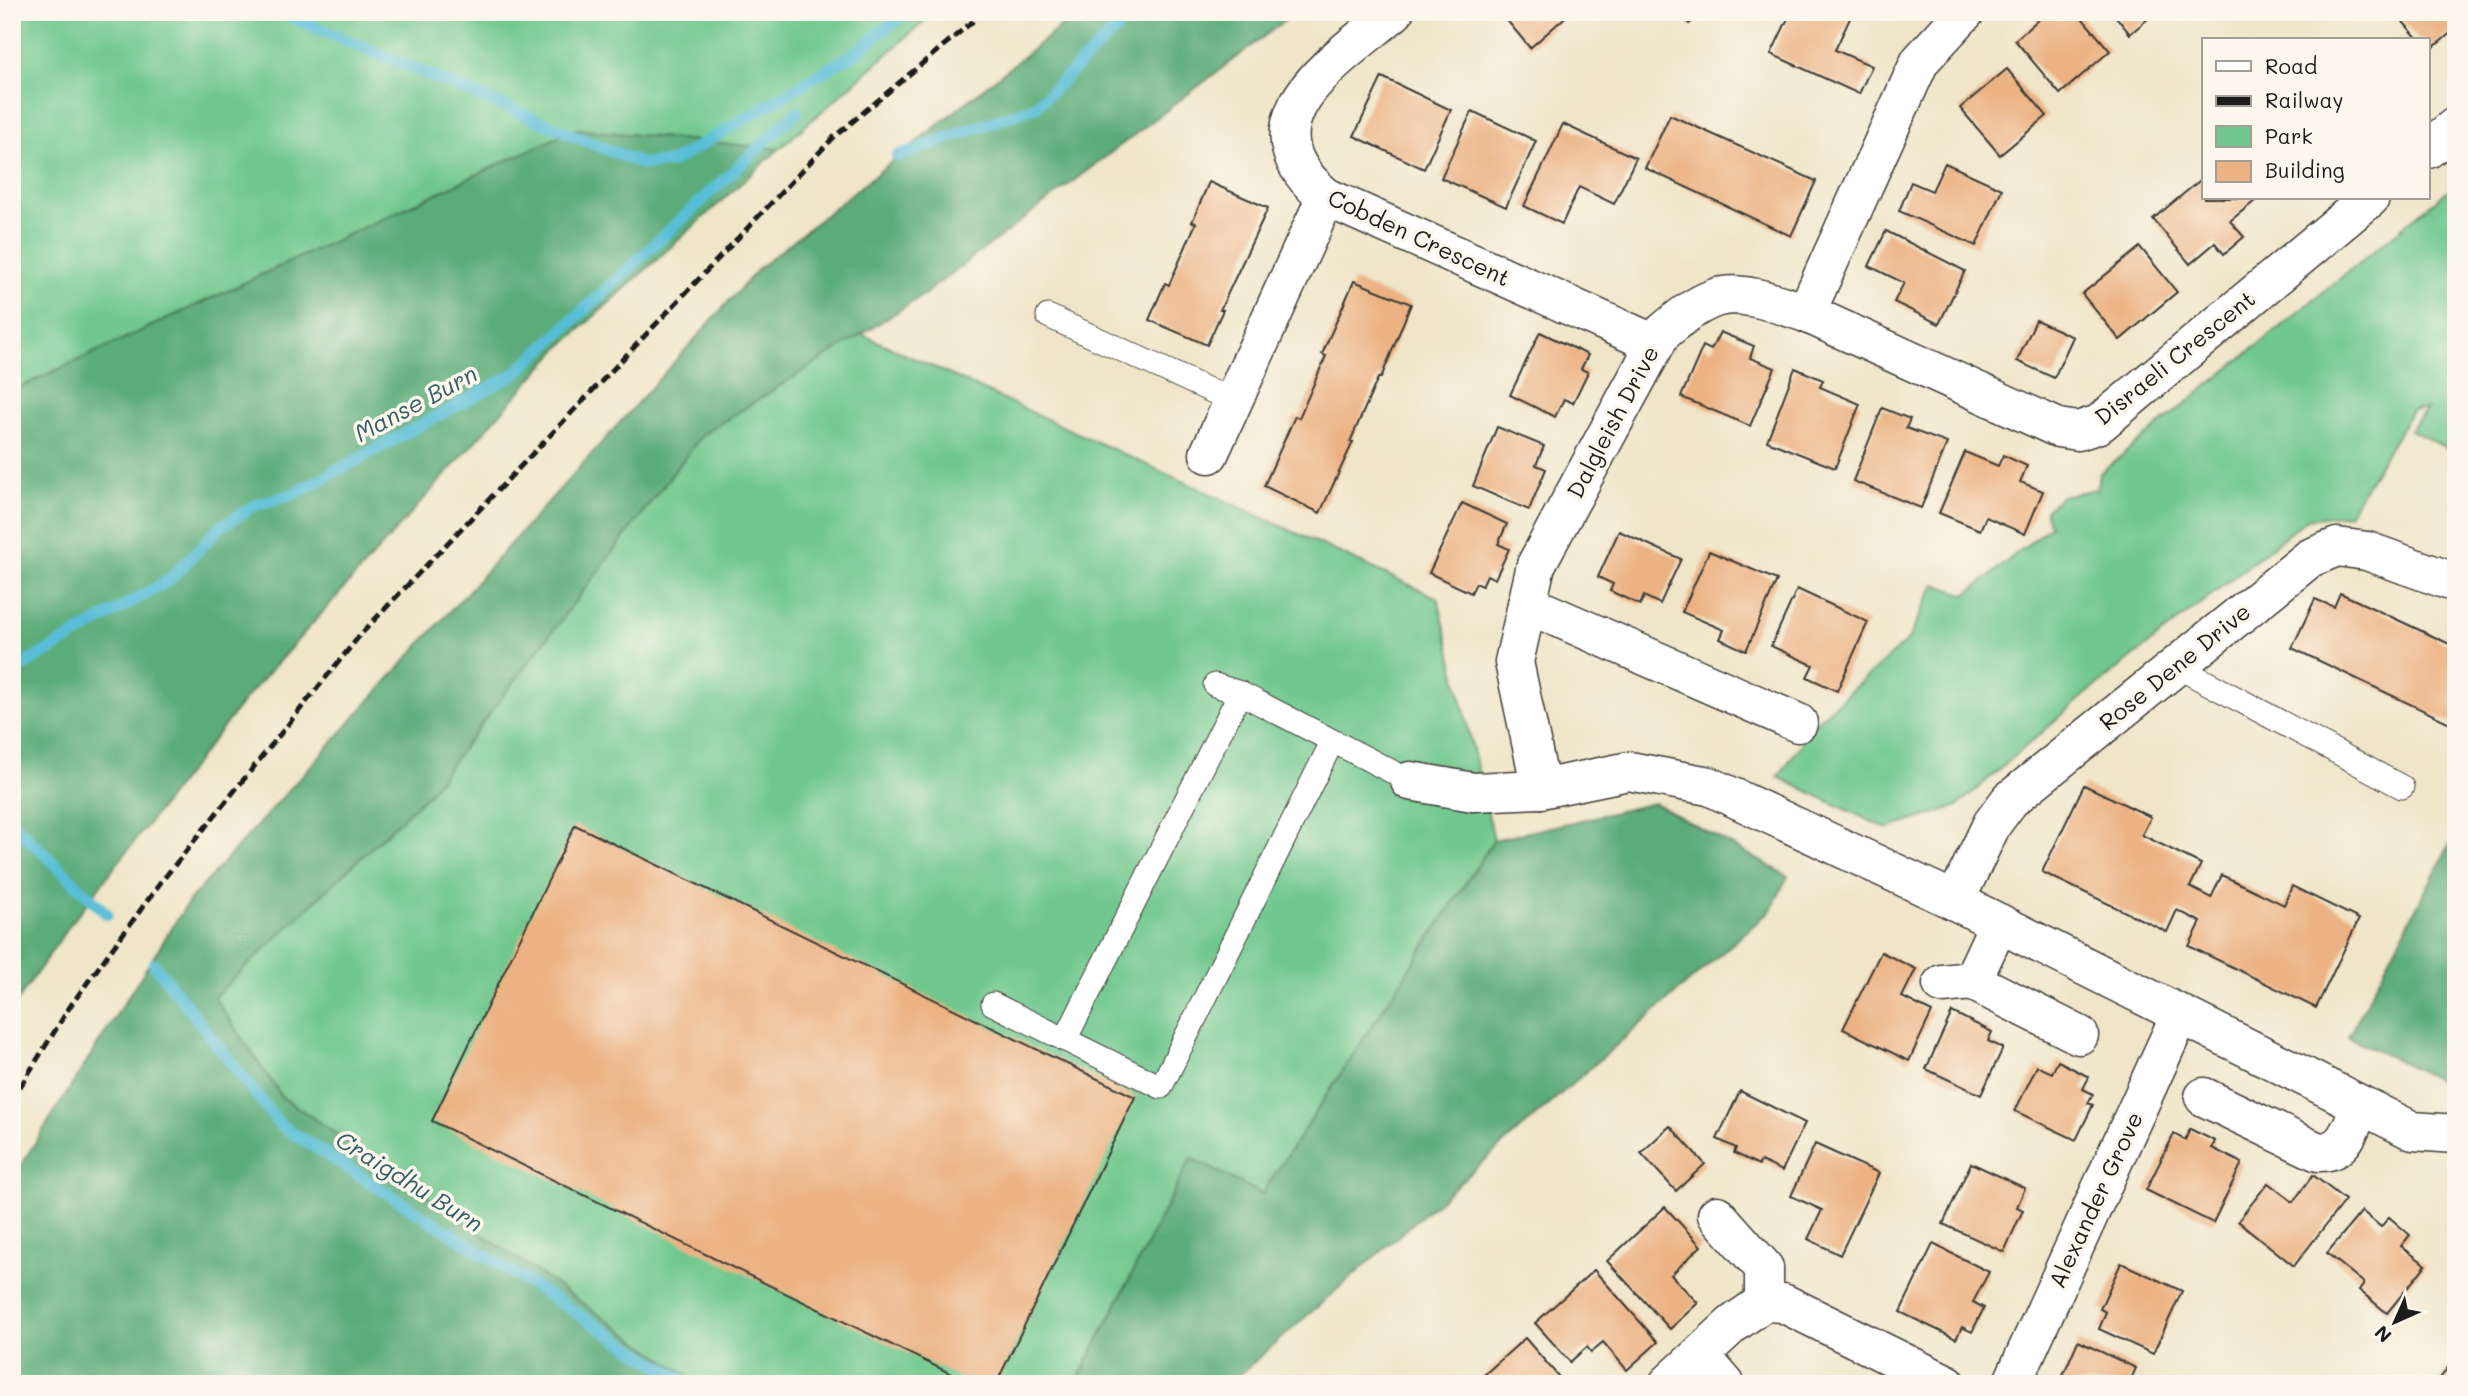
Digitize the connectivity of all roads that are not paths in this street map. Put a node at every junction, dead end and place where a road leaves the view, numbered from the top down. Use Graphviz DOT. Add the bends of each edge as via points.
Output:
graph roads {
  1 [pos="1394,12"];
  2 [pos="1965,12"];
  3 [pos="2456,126"];
  4 [pos="2430,147"];
  5 [pos="1326,197"];
  6 [pos="2368,200"];
  7 [pos="1805,313"];
  8 [pos="1048,316"];
  9 [pos="1655,344"];
  10 [pos="1233,401"];
  11 [pos="1209,454"];
  12 [pos="2456,583"];
  13 [pos="1527,604"];
  14 [pos="2176,666"];
  15 [pos="1215,685"];
  16 [pos="1240,693"];
  17 [pos="1798,723"];
  18 [pos="1332,741"];
  19 [pos="1410,781"];
  20 [pos="2402,787"];
  21 [pos="1541,789"];
  22 [pos="1955,901"];
  23 [pos="1999,923"];
  24 [pos="993,1004"];
  25 [pos="2180,1015"];
  26 [pos="2079,1035"];
  27 [pos="1065,1040"];
  28 [pos="2204,1097"];
  29 [pos="2361,1105"];
  30 [pos="2456,1134"];
  31 [pos="1717,1215"];
  32 [pos="1764,1302"];
  33 [pos="1700,1355"];
  34 [pos="1668,1384"];
  35 [pos="1725,1384"];
  36 [pos="1947,1384"];
  37 [pos="2012,1384"];
  1 -- 5 [label="street, Cobden Crescent" via="1314,80 1297,103 1290,130 1294,162"];
  2 -- 7 [label="street" via="1920,61"];
  3 -- 4 [label="street"];
  5 -- 9 [label="street, Cobden Crescent"];
  5 -- 10 [label="street"];
  6 -- 7 [label="street, Disraeli Crescent" via="2099,424 2078,431 2058,428"];
  7 -- 9 [label="street, Dalgleish Drive" via="1757,297 1717,297 1689,311"];
  8 -- 10 [label="lane"];
  9 -- 13 [label="street, Dalgleish Drive" via="1536,565"];
  10 -- 11 [label="street"];
  12 -- 14 [label="street, Rose Dene Drive" via="2367,551 2337,547 2310,558"];
  13 -- 17 [label="street"];
  13 -- 21 [label="street, Dalgleish Drive" via="1514,662"];
  14 -- 20 [label="lane"];
  14 -- 22 [label="street, Rose Dene Drive" via="2010,800 1992,824"];
  15 -- 16 [label="lane"];
  16 -- 18 [label="lane"];
  16 -- 27 [label="lane"];
  18 -- 19 [label="lane"];
  18 -- 27 [label="lane" via="1161,1087"];
  19 -- 21 [label="street" via="1473,792"];
  21 -- 22 [label="street" via="1629,771 1709,786"];
  22 -- 23 [label="street"];
  23 -- 25 [label="street"];
  23 -- 26 [label="street" via="1957,982"];
  24 -- 27 [label="lane"];
  25 -- 29 [label="street"];
  25 -- 37 [label="street, Alexander Grove"];
  28 -- 29 [label="street" via="2318,1152 2339,1148"];
  29 -- 30 [label="street" via="2413,1131"];
  31 -- 32 [label="street" via="1764,1268"];
  32 -- 33 [label="street"];
  32 -- 36 [label="street" via="1783,1303"];
  33 -- 34 [label="street"];
  33 -- 35 [label="street"];
}
